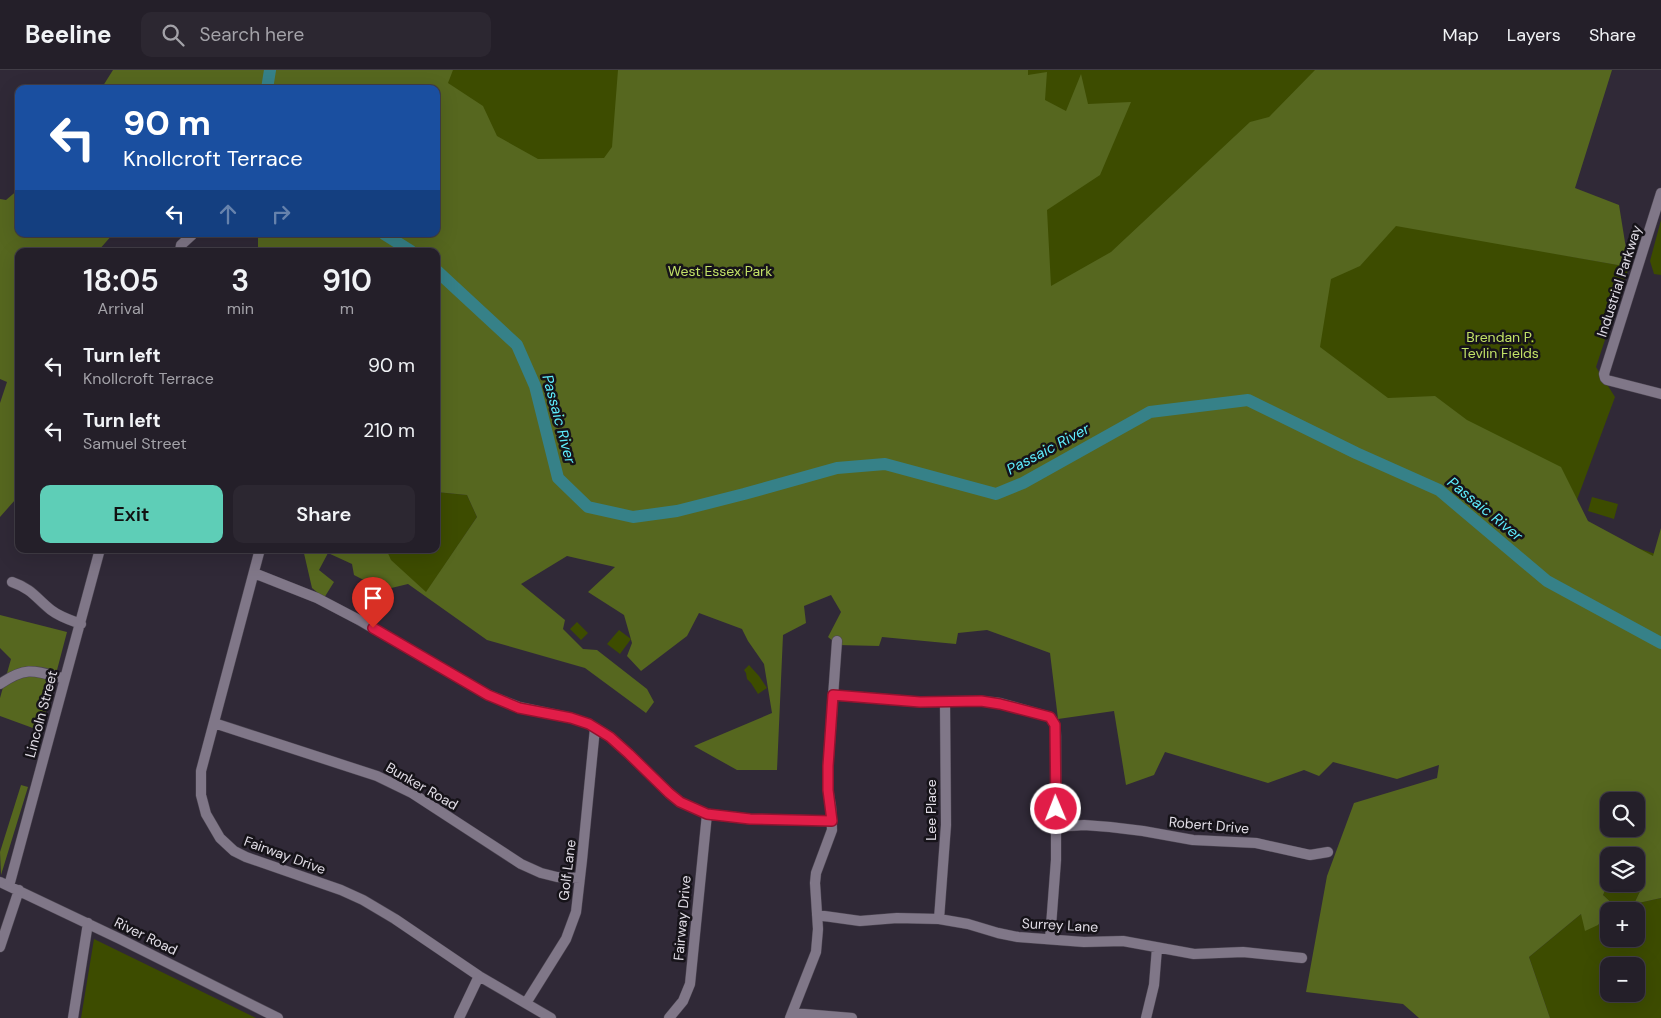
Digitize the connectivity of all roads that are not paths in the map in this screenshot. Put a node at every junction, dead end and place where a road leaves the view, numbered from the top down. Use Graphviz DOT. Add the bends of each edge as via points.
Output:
graph roads {
  1 [pos="1661,193"];
  2 [pos="190,237"];
  3 [pos="181,248"];
  4 [pos="1661,394"];
  5 [pos="99,553"];
  6 [pos="259,553"];
  7 [pos="254,573"];
  8 [pos="12,582"];
  9 [pos="81,624"];
  10 [pos="837,641"];
  11 [pos="65,679"];
  12 [pos="0,684"];
  13 [pos="833,695"];
  14 [pos="945,702"];
  15 [pos="214,723"];
  16 [pos="595,728"];
  17 [pos="707,814"];
  18 [pos="832,821"];
  19 [pos="1056,827"];
  20 [pos="1328,852"];
  21 [pos="580,878"];
  22 [pos="9,886"];
  23 [pos="817,915"];
  24 [pos="939,919"];
  25 [pos="88,923"];
  26 [pos="1050,939"];
  27 [pos="0,947"];
  28 [pos="1157,948"];
  29 [pos="1302,958"];
  30 [pos="480,976"];
  31 [pos="526,1003"];
  32 [pos="791,1015"];
  33 [pos="73,1018"];
  34 [pos="278,1018"];
  35 [pos="459,1018"];
  36 [pos="551,1018"];
  37 [pos="669,1018"];
  38 [pos="852,1018"];
  39 [pos="1146,1018"];
  1 -- 4 [label="street, Industrial Parkway" via="1604,374 1607,380"];
  2 -- 3 [label="street"];
  5 -- 9 [label="street, Lincoln Street"];
  6 -- 7 [label="street, Fairway Drive"];
  7 -- 15 [label="street, Fairway Drive"];
  7 -- 16 [label="street" via="317,598 502,702 571,718"];
  8 -- 9 [label="street" via="26,587 62,617"];
  9 -- 11 [label="street, Lincoln Street"];
  10 -- 13 [label="street"];
  11 -- 12 [label="street" via="34,670 11,676"];
  11 -- 22 [label="street, Lincoln Street"];
  13 -- 14 [label="street"];
  13 -- 18 [label="street" via="828,766"];
  14 -- 19 [label="street" via="1000,704 1053,720 1056,736"];
  14 -- 24 [label="street, Lee Place" via="946,825"];
  15 -- 21 [label="street, Bunker Road" via="377,776 412,793 521,864 557,877"];
  15 -- 30 [label="street, Fairway Drive" via="201,771 200,795 213,828 227,845 246,857 363,900"];
  16 -- 17 [label="street" via="610,737 680,802"];
  16 -- 21 [label="street, Golf Lane"];
  17 -- 18 [label="street" via="750,819"];
  17 -- 37 [label="street, Fairway Drive" via="690,984 683,1002"];
  18 -- 23 [label="street" via="816,873"];
  19 -- 20 [label="street, Robert Drive" via="1110,827 1192,840 1256,843 1310,855"];
  19 -- 26 [label="street"];
  21 -- 31 [label="street, Golf Lane" via="576,912 566,939"];
  22 -- 25 [label="street, River Road"];
  22 -- 27 [label="street, Lincoln Street"];
  23 -- 24 [label="street, Surrey Lane" via="860,921"];
  23 -- 32 [label="street" via="816,952"];
  24 -- 26 [label="street, Surrey Lane" via="998,933"];
  25 -- 33 [label="street"];
  25 -- 34 [label="street, River Road"];
  26 -- 28 [label="street, Surrey Lane" via="1123,941"];
  28 -- 29 [label="street, Surrey Lane" via="1194,954 1243,952"];
  28 -- 39 [label="street" via="1154,985"];
  30 -- 31 [label="street, Fairway Drive"];
  30 -- 35 [label="street"];
  31 -- 36 [label="street, Fairway Drive"];
  32 -- 38 [label="street"];
}
